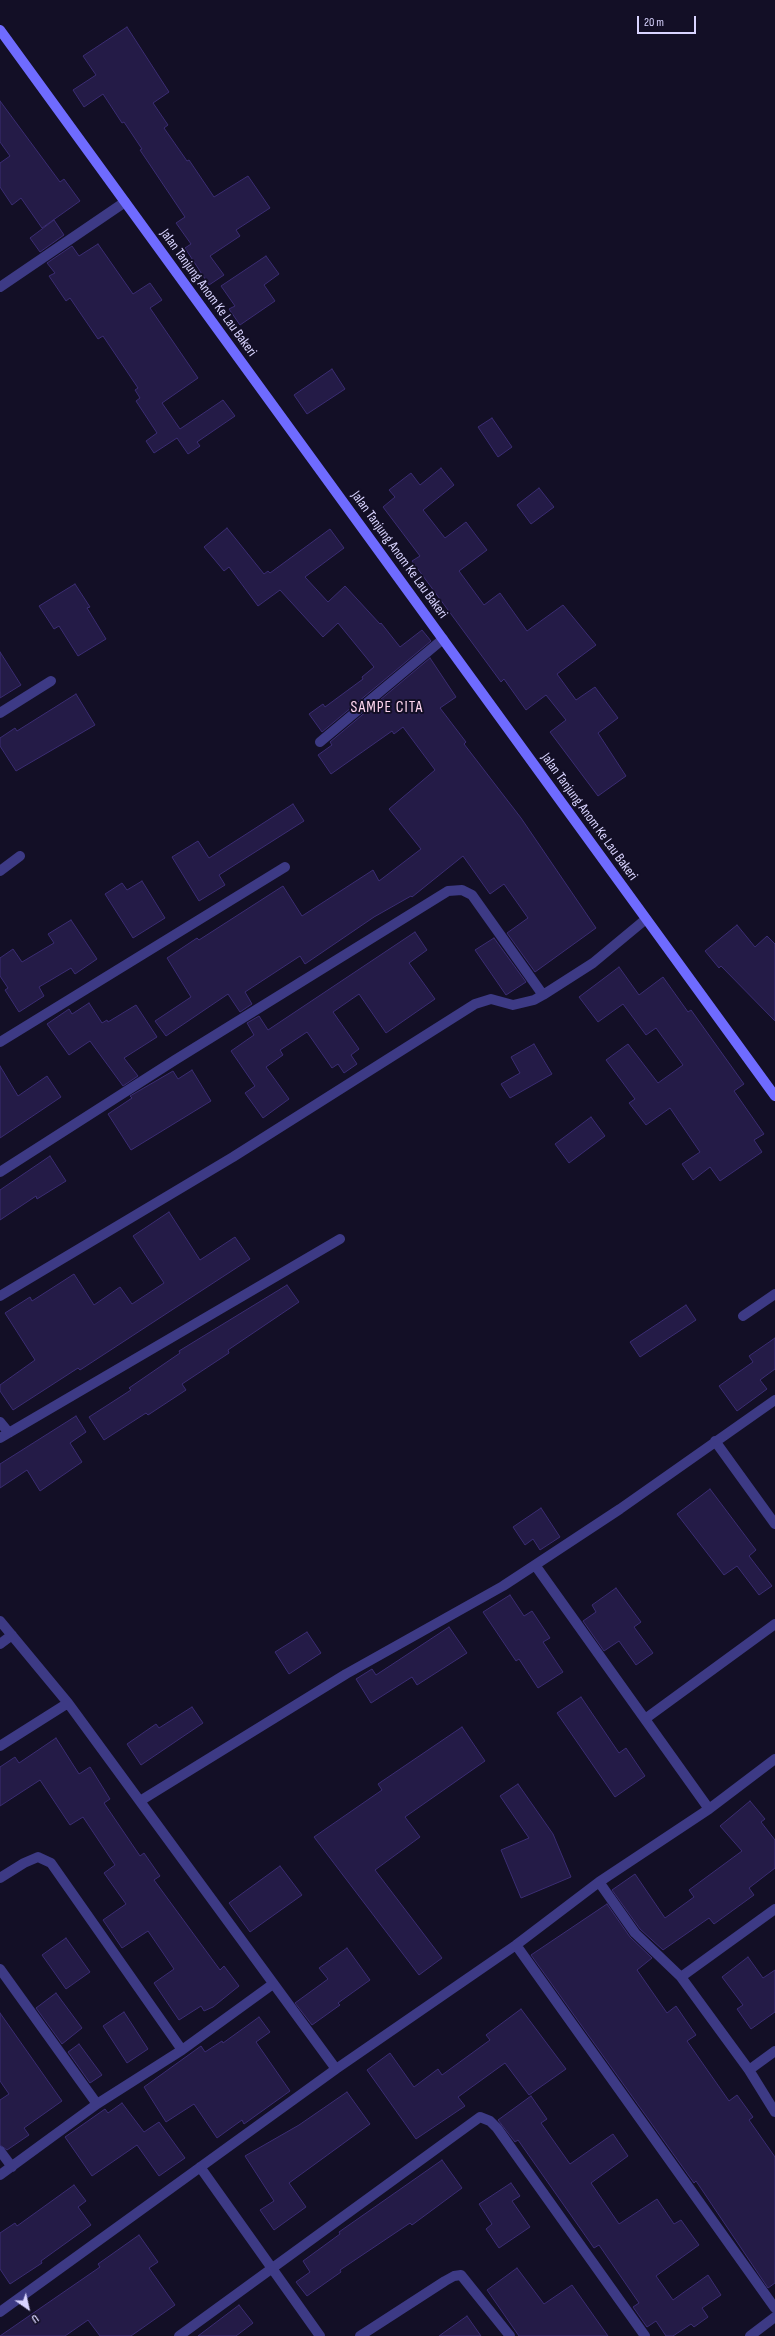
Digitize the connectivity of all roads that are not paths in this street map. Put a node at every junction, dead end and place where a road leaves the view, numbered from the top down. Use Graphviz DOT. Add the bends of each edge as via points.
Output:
graph roads {
  1 [pos="0,30"];
  2 [pos="125,202"];
  3 [pos="0,287"];
  4 [pos="442,639"];
  5 [pos="51,681"];
  6 [pos="0,713"];
  7 [pos="320,742"];
  8 [pos="20,856"];
  9 [pos="285,867"];
  10 [pos="0,870"];
  11 [pos="646,919"];
  12 [pos="543,995"];
  13 [pos="0,1042"];
  14 [pos="775,1096"];
  15 [pos="0,1172"];
  16 [pos="340,1239"];
  17 [pos="775,1294"];
  18 [pos="0,1296"];
  19 [pos="743,1316"];
  20 [pos="775,1400"];
  21 [pos="0,1422"];
  22 [pos="4,1436"];
  23 [pos="715,1441"];
  24 [pos="775,1524"];
  25 [pos="535,1565"];
  26 [pos="0,1621"];
  27 [pos="775,1624"];
  28 [pos="12,1635"];
  29 [pos="0,1644"];
  30 [pos="68,1703"];
  31 [pos="646,1719"];
  32 [pos="0,1746"];
  33 [pos="775,1759"];
  34 [pos="140,1801"];
  35 [pos="709,1809"];
  36 [pos="0,1878"];
  37 [pos="599,1882"];
  38 [pos="775,1909"];
  39 [pos="516,1944"];
  40 [pos="0,1970"];
  41 [pos="681,1977"];
  42 [pos="273,1984"];
  43 [pos="182,2050"];
  44 [pos="775,2051"];
  45 [pos="336,2069"];
  46 [pos="749,2070"];
  47 [pos="97,2104"];
  48 [pos="775,2112"];
  49 [pos="0,2151"];
  50 [pos="12,2167"];
  51 [pos="200,2167"];
  52 [pos="0,2175"];
  53 [pos="273,2269"];
  54 [pos="775,2308"];
  55 [pos="0,2312"];
  56 [pos="775,2317"];
  57 [pos="179,2336"];
  58 [pos="320,2336"];
  59 [pos="360,2336"];
  60 [pos="510,2336"];
  61 [pos="645,2336"];
  62 [pos="750,2336"];
  1 -- 2 [label="main road, Jalan Tanjung Anom Ke Lau Bakeri"];
  2 -- 3 [label="street"];
  2 -- 4 [label="main road, Jalan Tanjung Anom Ke Lau Bakeri"];
  4 -- 7 [label="street"];
  4 -- 11 [label="main road, Jalan Tanjung Anom Ke Lau Bakeri"];
  5 -- 6 [label="street"];
  8 -- 10 [label="street"];
  9 -- 13 [label="street"];
  11 -- 12 [label="street" via="593,963"];
  11 -- 14 [label="main road, Jalan Tanjung Anom Ke Lau Bakeri"];
  12 -- 15 [label="street" via="472,895 462,890 448,891"];
  12 -- 18 [label="street" via="534,1000 513,1004 491,999 475,1004 233,1157"];
  16 -- 22 [label="street"];
  17 -- 19 [label="street"];
  20 -- 23 [label="street"];
  21 -- 22 [label="street"];
  23 -- 24 [label="street"];
  23 -- 25 [label="street" via="620,1509"];
  25 -- 31 [label="street"];
  25 -- 34 [label="street" via="503,1586 346,1674"];
  26 -- 28 [label="street"];
  27 -- 31 [label="street"];
  28 -- 29 [label="street"];
  28 -- 30 [label="street"];
  30 -- 32 [label="street"];
  30 -- 34 [label="street"];
  31 -- 35 [label="street"];
  33 -- 35 [label="street"];
  34 -- 42 [label="street"];
  35 -- 37 [label="street"];
  36 -- 43 [label="street" via="38,1857 51,1864"];
  37 -- 39 [label="street"];
  37 -- 41 [label="street" via="635,1933"];
  38 -- 41 [label="street"];
  39 -- 45 [label="street"];
  39 -- 54 [label="street"];
  40 -- 47 [label="street"];
  41 -- 46 [label="street"];
  42 -- 43 [label="street"];
  42 -- 45 [label="street"];
  43 -- 47 [label="street"];
  44 -- 46 [label="street"];
  45 -- 51 [label="street"];
  46 -- 48 [label="street"];
  47 -- 50 [label="street"];
  49 -- 50 [label="street"];
  50 -- 52 [label="street"];
  51 -- 53 [label="street"];
  51 -- 55 [label="street"];
  53 -- 57 [label="street"];
  53 -- 58 [label="street"];
  53 -- 61 [label="street" via="476,2119 484,2118 497,2128"];
  56 -- 62 [label="street"];
  59 -- 60 [label="street" via="445,2281 461,2275"];
}
